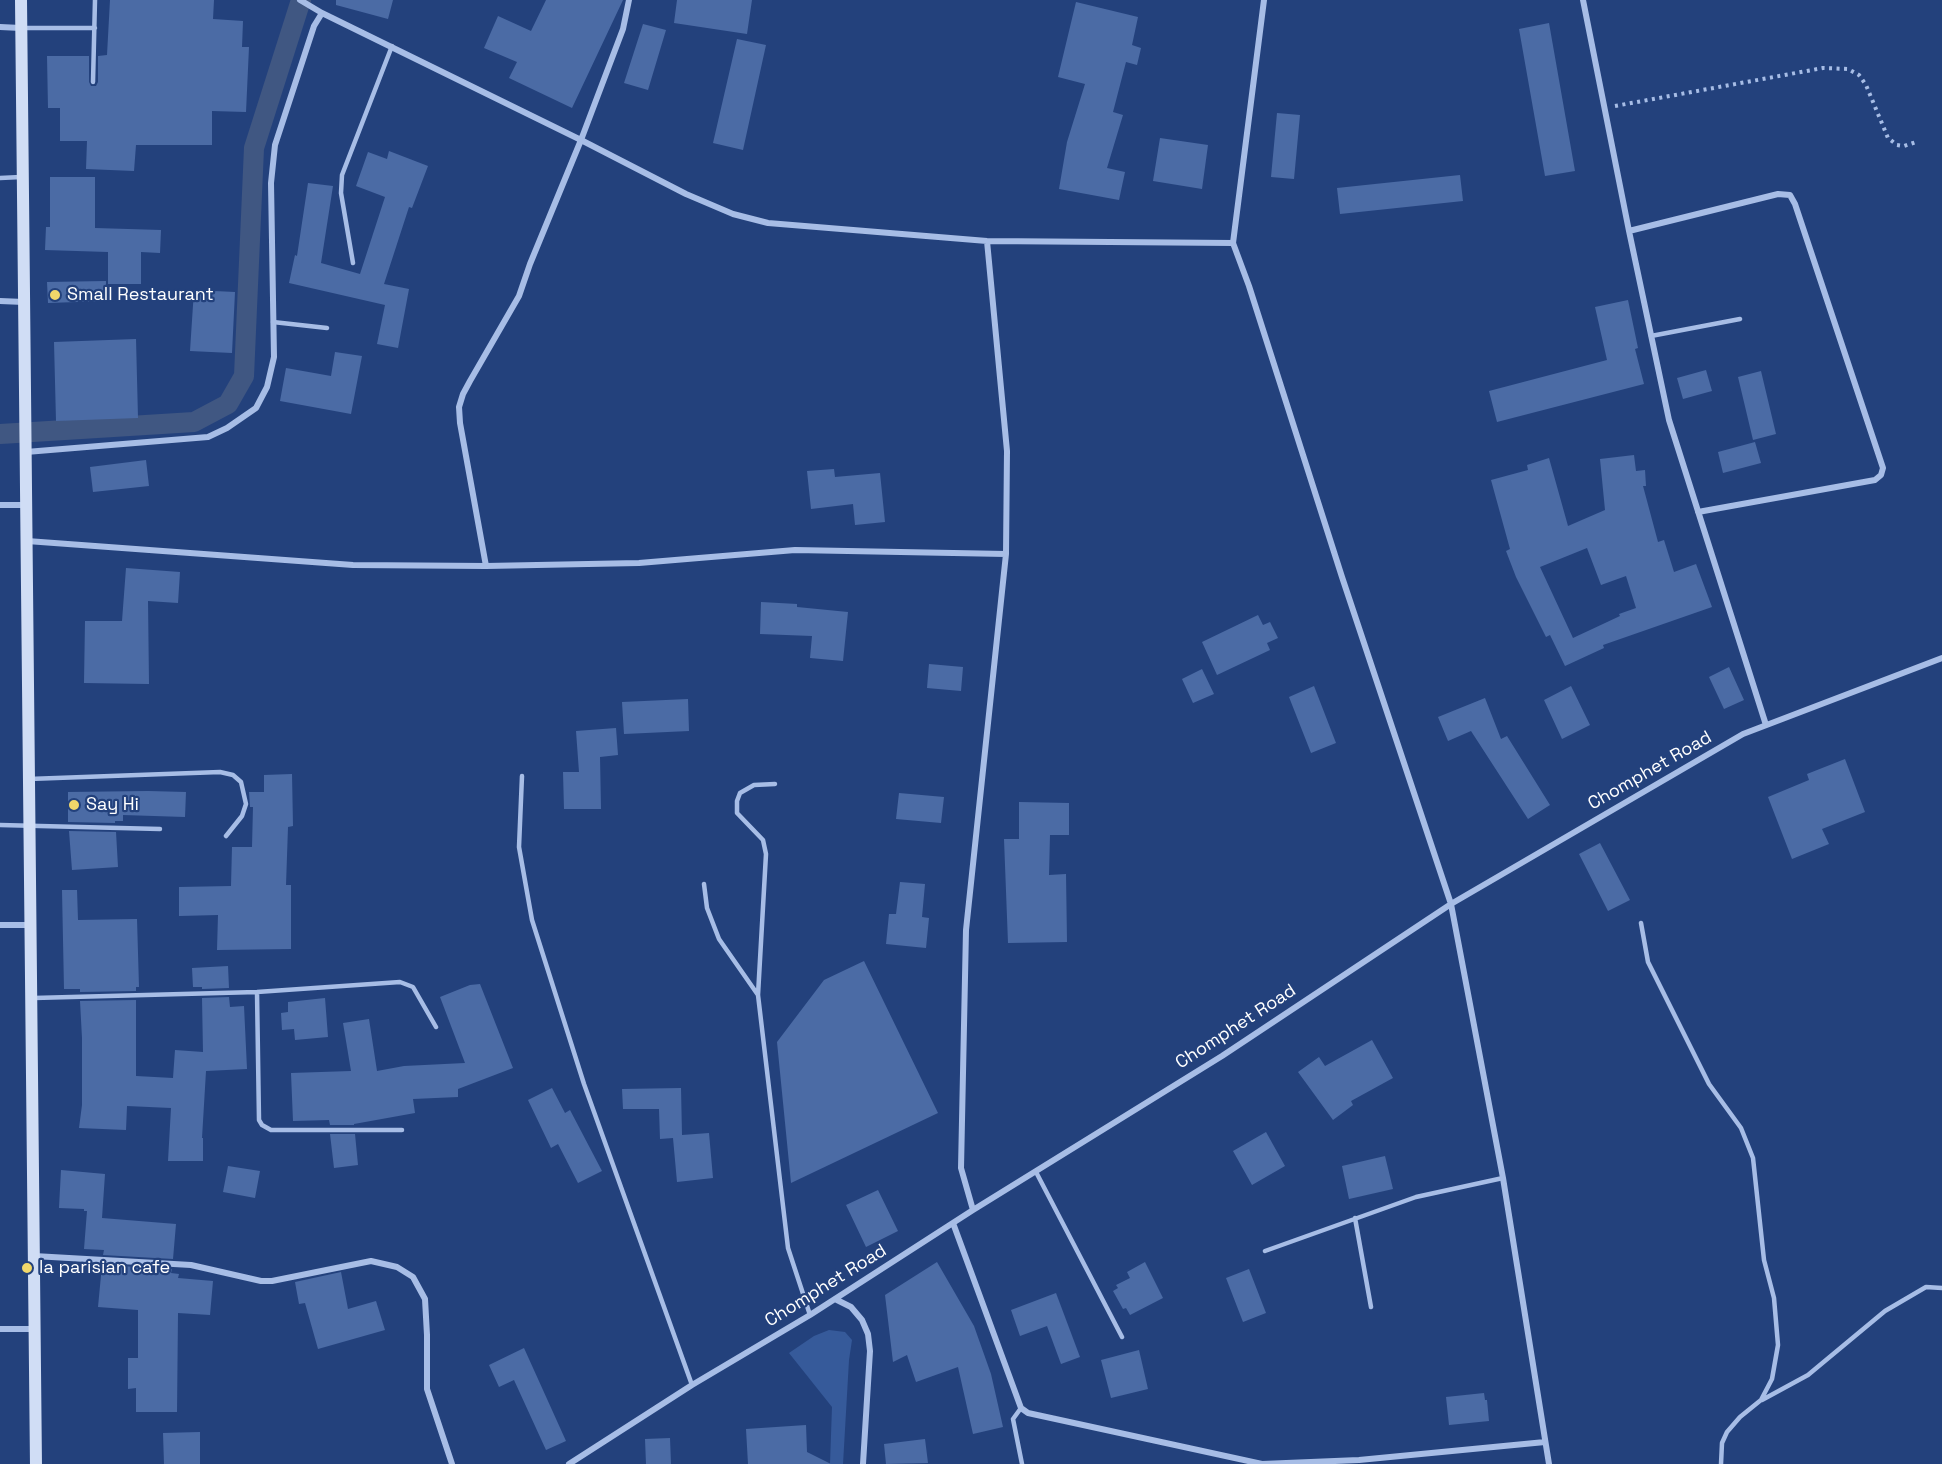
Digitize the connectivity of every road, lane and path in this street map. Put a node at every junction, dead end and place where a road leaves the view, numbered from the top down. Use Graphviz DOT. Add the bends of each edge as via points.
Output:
graph roads {
  1 [pos="21,0"];
  2 [pos="95,0"];
  3 [pos="300,0"];
  4 [pos="629,0"];
  5 [pos="1264,0"];
  6 [pos="1583,0"];
  7 [pos="322,13"];
  8 [pos="0,27"];
  9 [pos="21,28"];
  10 [pos="95,28"];
  11 [pos="392,46"];
  12 [pos="93,82"];
  13 [pos="1604,108"];
  14 [pos="581,140"];
  15 [pos="1916,142"];
  16 [pos="22,177"];
  17 [pos="0,178"];
  18 [pos="1629,231"];
  19 [pos="987,241"];
  20 [pos="1233,243"];
  21 [pos="353,263"];
  22 [pos="0,301"];
  23 [pos="24,302"];
  24 [pos="1740,319"];
  25 [pos="273,322"];
  26 [pos="327,328"];
  27 [pos="1651,336"];
  28 [pos="25,449"];
  29 [pos="0,505"];
  30 [pos="26,505"];
  31 [pos="1698,512"];
  32 [pos="26,541"];
  33 [pos="1006,554"];
  34 [pos="486,566"];
  35 [pos="1942,658"];
  36 [pos="1766,724"];
  37 [pos="522,776"];
  38 [pos="29,779"];
  39 [pos="775,784"];
  40 [pos="0,825"];
  41 [pos="29,826"];
  42 [pos="160,829"];
  43 [pos="226,836"];
  44 [pos="704,884"];
  45 [pos="1451,904"];
  46 [pos="1641,923"];
  47 [pos="0,925"];
  48 [pos="30,925"];
  49 [pos="257,992"];
  50 [pos="758,995"];
  51 [pos="31,999"];
  52 [pos="436,1027"];
  53 [pos="402,1130"];
  54 [pos="1036,1172"];
  55 [pos="1503,1178"];
  56 [pos="973,1210"];
  57 [pos="1355,1218"];
  58 [pos="953,1223"];
  59 [pos="1265,1251"];
  60 [pos="34,1256"];
  61 [pos="1942,1288"];
  62 [pos="835,1299"];
  63 [pos="1371,1307"];
  64 [pos="810,1315"];
  65 [pos="0,1329"];
  66 [pos="33,1329"];
  67 [pos="1122,1337"];
  68 [pos="692,1384"];
  69 [pos="1761,1400"];
  70 [pos="1020,1408"];
  71 [pos="1545,1442"];
  72 [pos="36,1464"];
  73 [pos="452,1464"];
  74 [pos="568,1464"];
  75 [pos="863,1464"];
  76 [pos="1022,1464"];
  77 [pos="1262,1464"];
  78 [pos="1549,1464"];
  79 [pos="1720,1464"];
  1 -- 9 [label="street"];
  2 -- 10 [label="lane"];
  3 -- 7 [label="street"];
  4 -- 14 [label="street" via="623,29"];
  5 -- 20 [label="street"];
  6 -- 13 [label="street"];
  7 -- 11 [label="street"];
  7 -- 25 [label="street" via="314,26 275,145 271,183"];
  8 -- 9 [label="street"];
  9 -- 10 [label="lane"];
  9 -- 16 [label="street"];
  10 -- 12 [label="lane"];
  11 -- 14 [label="street"];
  11 -- 21 [label="lane" via="342,175 341,193"];
  13 -- 15 [label="path" via="1823,68 1848,69 1866,85 1888,138 1904,146"];
  13 -- 18 [label="street"];
  14 -- 19 [label="street" via="686,194 733,214 768,223"];
  14 -- 34 [label="street" via="519,296 459,407"];
  16 -- 17 [label="lane"];
  16 -- 23 [label="street"];
  18 -- 27 [label="street"];
  18 -- 31 [label="street" via="1778,194 1790,195 1882,468 1875,480"];
  19 -- 20 [label="street"];
  19 -- 33 [label="street" via="1007,451"];
  20 -- 45 [label="street"];
  22 -- 23 [label="street"];
  23 -- 28 [label="street"];
  24 -- 27 [label="lane"];
  25 -- 26 [label="lane"];
  25 -- 28 [label="street" via="274,357 267,387 256,408 227,428 208,437"];
  27 -- 31 [label="street" via="1669,420"];
  28 -- 30 [label="street"];
  29 -- 30 [label="street"];
  30 -- 32 [label="street"];
  31 -- 36 [label="street"];
  32 -- 34 [label="street" via="353,565"];
  32 -- 38 [label="street"];
  33 -- 34 [label="street" via="795,550 639,563"];
  33 -- 56 [label="street" via="966,930 961,1168"];
  35 -- 36 [label="street, Chomphet Road"];
  36 -- 45 [label="street, Chomphet Road"];
  37 -- 68 [label="lane" via="519,847 532,920 584,1084"];
  38 -- 41 [label="street"];
  38 -- 43 [label="lane" via="220,772 233,775 241,782 246,804"];
  39 -- 50 [label="lane" via="754,785 740,793 737,801 737,813 763,840 766,854"];
  40 -- 41 [label="lane"];
  41 -- 42 [label="lane"];
  41 -- 48 [label="street"];
  44 -- 50 [label="lane" via="707,908 719,939"];
  45 -- 54 [label="street, Chomphet Road" via="1222,1056"];
  45 -- 55 [label="street"];
  46 -- 69 [label="lane" via="1648,962 1709,1084 1741,1128 1753,1158 1778,1345 1772,1379"];
  47 -- 48 [label="street"];
  48 -- 51 [label="street"];
  49 -- 51 [label="lane"];
  49 -- 52 [label="lane" via="400,982 413,987"];
  49 -- 53 [label="lane" via="262,1125 271,1130"];
  50 -- 64 [label="lane" via="788,1248"];
  51 -- 60 [label="street"];
  54 -- 56 [label="street, Chomphet Road"];
  54 -- 67 [label="lane"];
  55 -- 57 [label="lane" via="1416,1197"];
  55 -- 71 [label="street"];
  56 -- 58 [label="street, Chomphet Road"];
  57 -- 59 [label="lane"];
  57 -- 63 [label="lane"];
  58 -- 62 [label="street, Chomphet Road"];
  58 -- 70 [label="street"];
  60 -- 66 [label="street"];
  60 -- 73 [label="street" via="191,1265 261,1281 371,1261 397,1267 413,1276 425,1299 427,1389"];
  61 -- 69 [label="lane" via="1926,1287 1885,1311 1808,1375"];
  62 -- 64 [label="street, Chomphet Road"];
  62 -- 75 [label="street" via="851,1307 868,1334"];
  64 -- 68 [label="street, Chomphet Road"];
  65 -- 66 [label="street"];
  66 -- 72 [label="street"];
  68 -- 74 [label="street, Chomphet Road"];
  69 -- 79 [label="lane" via="1726,1432"];
  70 -- 76 [label="lane" via="1013,1419"];
  70 -- 77 [label="street" via="1028,1413"];
  71 -- 77 [label="street" via="1359,1460"];
  71 -- 78 [label="street"];
}
